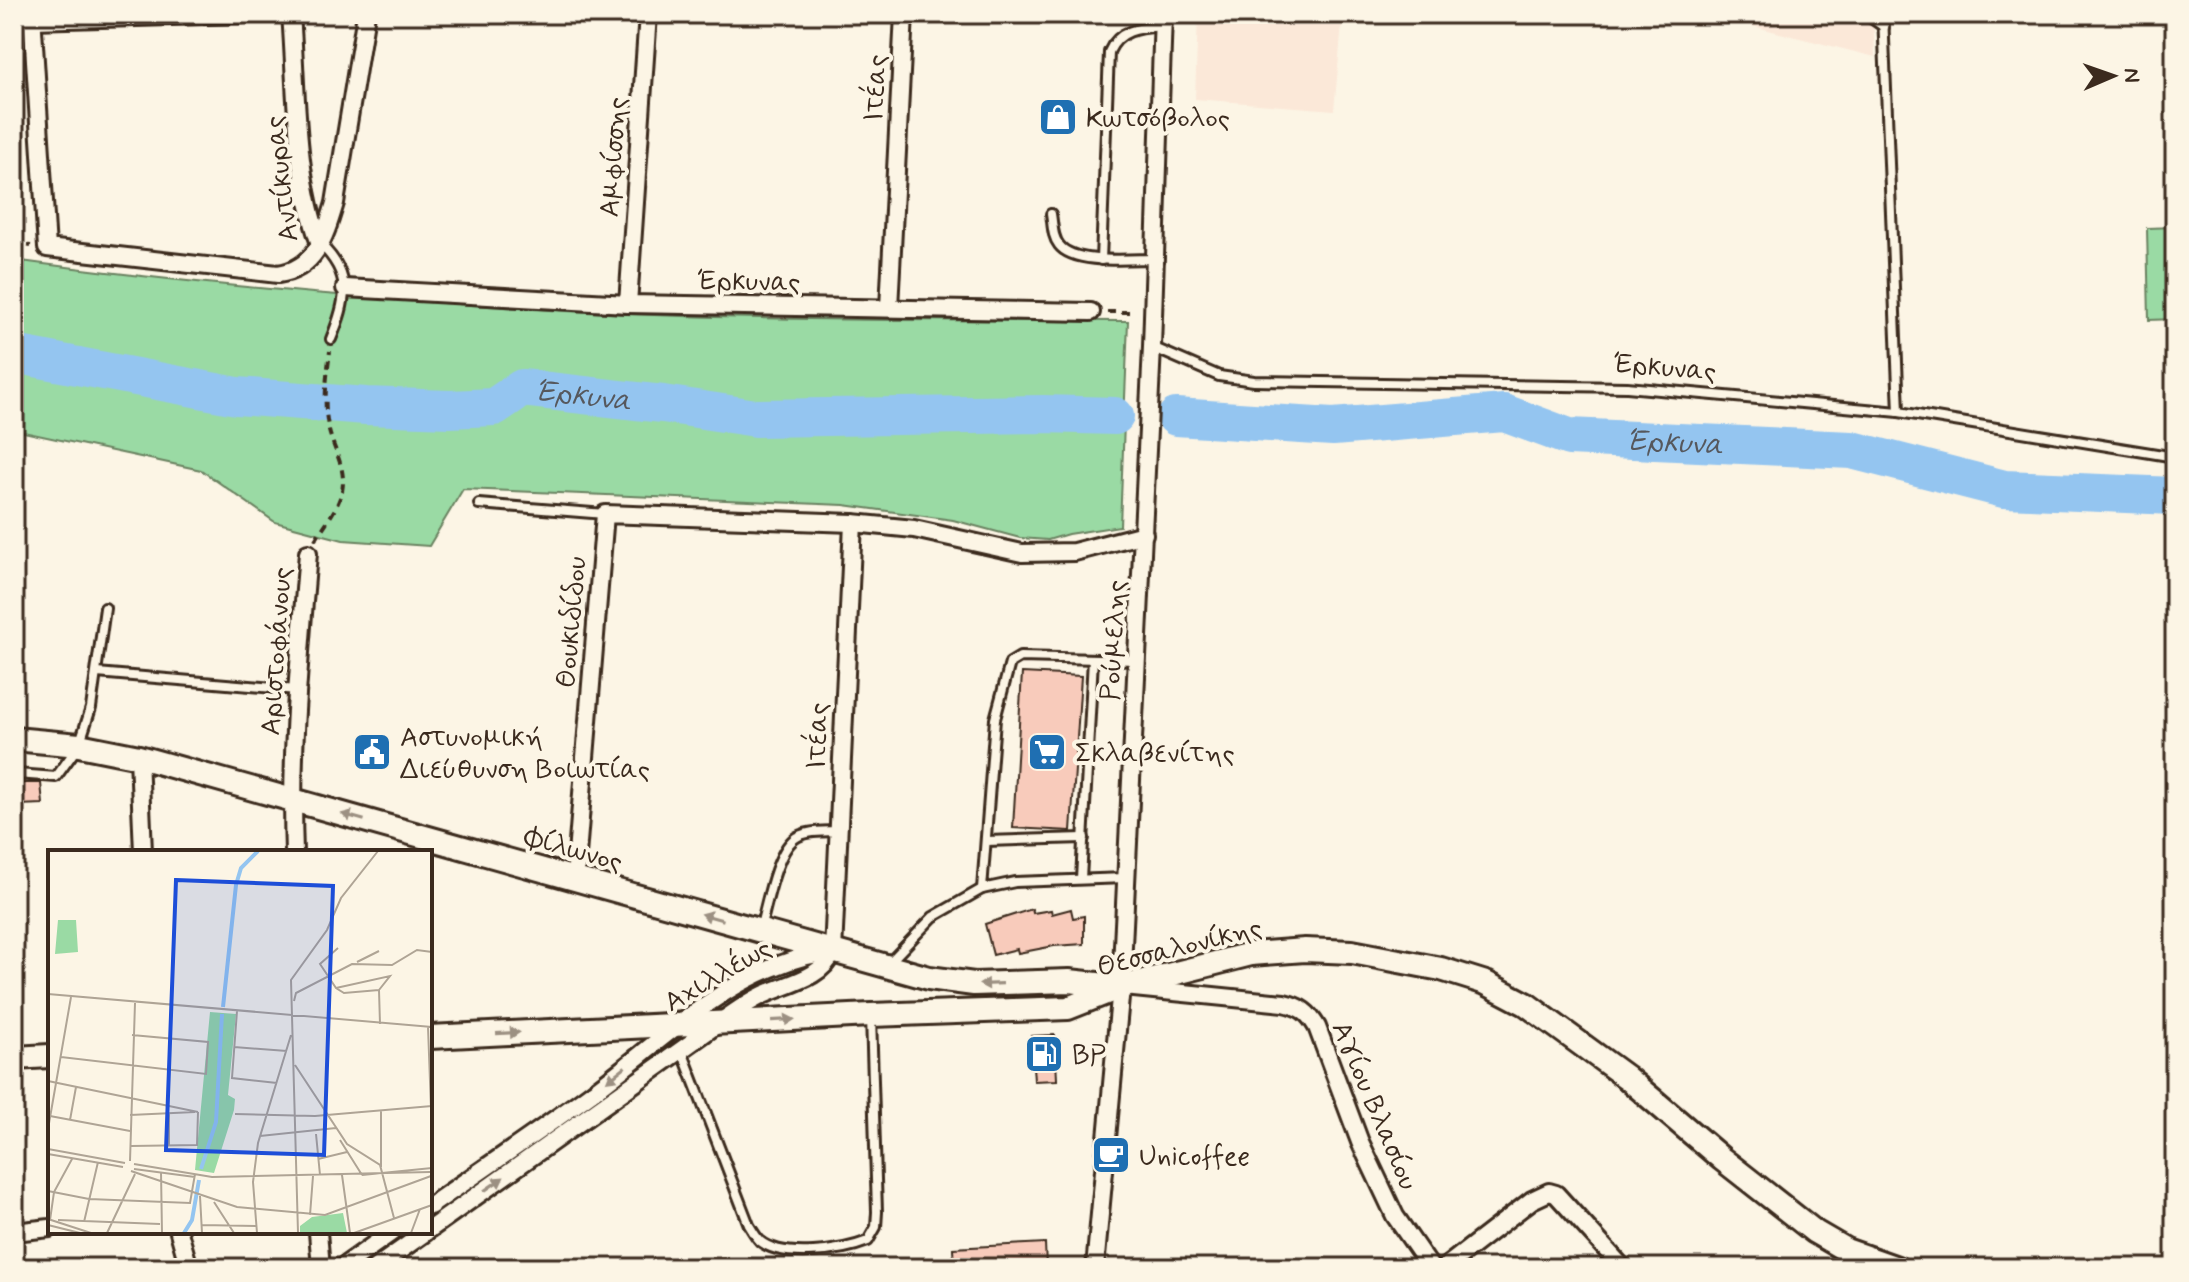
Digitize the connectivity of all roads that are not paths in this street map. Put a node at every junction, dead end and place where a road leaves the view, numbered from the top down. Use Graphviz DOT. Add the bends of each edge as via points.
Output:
graph roads {
  1 [pos="241,14"];
  2 [pos="291,14"];
  3 [pos="366,14"];
  4 [pos="648,14"];
  5 [pos="904,14"];
  6 [pos="1866,14"];
  7 [pos="1883,14"];
  8 [pos="32,17"];
  9 [pos="1162,20"];
  10 [pos="1884,27"];
  11 [pos="1051,214"];
  12 [pos="320,244"];
  13 [pos="1153,259"];
  14 [pos="1101,260"];
  15 [pos="345,288"];
  16 [pos="628,304"];
  17 [pos="889,308"];
  18 [pos="1091,312"];
  19 [pos="331,339"];
  20 [pos="1152,347"];
  21 [pos="1899,412"];
  22 [pos="2175,457"];
  23 [pos="479,504"];
  24 [pos="605,514"];
  25 [pos="853,523"];
  26 [pos="1144,534"];
  27 [pos="308,553"];
  28 [pos="105,608"];
  29 [pos="1093,659"];
  30 [pos="1137,660"];
  31 [pos="97,673"];
  32 [pos="297,690"];
  33 [pos="14,739"];
  34 [pos="79,745"];
  35 [pos="139,757"];
  36 [pos="14,769"];
  37 [pos="293,800"];
  38 [pos="838,831"];
  39 [pos="1084,838"];
  40 [pos="986,841"];
  41 [pos="143,850"];
  42 [pos="294,850"];
  43 [pos="1127,878"];
  44 [pos="575,879"];
  45 [pos="1081,879"];
  46 [pos="982,889"];
  47 [pos="759,931"];
  48 [pos="833,952"];
  49 [pos="886,966"];
  50 [pos="1121,987"];
  51 [pos="871,1015"];
  52 [pos="719,1023"];
  53 [pos="677,1025"];
  54 [pos="432,1037"];
  55 [pos="682,1051"];
  56 [pos="48,1056"];
  57 [pos="14,1058"];
  58 [pos="432,1205"];
  59 [pos="48,1228"];
  60 [pos="432,1228"];
  61 [pos="14,1232"];
  62 [pos="180,1234"];
  63 [pos="318,1234"];
  64 [pos="389,1234"];
  65 [pos="424,1234"];
  66 [pos="1889,1267"];
  67 [pos="189,1268"];
  68 [pos="321,1268"];
  69 [pos="341,1268"];
  70 [pos="375,1268"];
  71 [pos="1095,1268"];
  72 [pos="1431,1268"];
  73 [pos="1444,1268"];
  74 [pos="1623,1268"];
  1 -- 8 [label="street"];
  2 -- 12 [label="street, Αντίκυρας" via="302,169"];
  3 -- 12 [label="street" via="335,203"];
  4 -- 16 [label="street, Αμφίσσης"];
  5 -- 17 [label="street, Ιτέας"];
  6 -- 10 [label="lane"];
  7 -- 10 [label="lane"];
  8 -- 12 [label="street, Αντίκυρας" via="47,248 278,274 295,272"];
  9 -- 13 [label="street, Ρούμελης"];
  9 -- 14 [label="lane" via="1127,31 1109,52"];
  10 -- 21 [label="lane"];
  11 -- 14 [label="lane" via="1061,249"];
  12 -- 15 [label="lane" via="334,257"];
  13 -- 14 [label="lane"];
  13 -- 20 [label="street, Ρούμελης"];
  15 -- 16 [label="street, Έρκυνας"];
  15 -- 19 [label="lane"];
  16 -- 17 [label="street, Έρκυνας"];
  17 -- 18 [label="street, Έρκυνας"];
  20 -- 21 [label="lane, Έρκυνας" via="1219,376 1254,381 1627,387"];
  20 -- 26 [label="street, Ρούμελης"];
  21 -- 22 [label="lane, Έρκυνας"];
  23 -- 24 [label="lane"];
  24 -- 25 [label="street"];
  24 -- 44 [label="street, Θουκιδίδου"];
  25 -- 26 [label="street" via="914,529 1022,553 1074,552"];
  25 -- 38 [label="street, Ιτέας"];
  26 -- 30 [label="street, Ρούμελης"];
  27 -- 32 [label="street, Αριστοφάνους"];
  28 -- 31 [label="lane"];
  29 -- 30 [label="lane"];
  29 -- 39 [label="lane"];
  29 -- 40 [label="lane" via="1020,657 1010,663 995,719"];
  30 -- 43 [label="street, Ρούμελης"];
  31 -- 32 [label="lane"];
  31 -- 34 [label="lane"];
  32 -- 37 [label="street, Αριστοφάνους"];
  33 -- 34 [label="main road, Φίλωνος"];
  34 -- 35 [label="main road, Φίλωνος"];
  34 -- 36 [label="lane" via="56,777 17,774"];
  35 -- 37 [label="main road, Φίλωνος"];
  35 -- 41 [label="street"];
  37 -- 42 [label="street, Αριστοφάνους"];
  44 -- 37 [label="main road, Φίλωνος, one-way"];
  38 -- 47 [label="lane" via="794,838 782,854"];
  38 -- 48 [label="street, Ιτέας"];
  39 -- 40 [label="lane"];
  39 -- 45 [label="lane"];
  40 -- 46 [label="lane"];
  43 -- 45 [label="lane"];
  43 -- 50 [label="street, Ρούμελης"];
  47 -- 44 [label="main road, Φίλωνος, one-way"];
  45 -- 46 [label="lane"];
  46 -- 49 [label="lane" via="933,917"];
  47 -- 48 [label="main road, Φίλωνος"];
  48 -- 49 [label="main road, Φίλωνος"];
  48 -- 52 [label="street, Αχιλλέως" via="823,969 762,995"];
  48 -- 53 [label="street, Αχιλλέως" via="809,955 748,980"];
  50 -- 49 [label="main road, Φίλωνος, one-way" via="1069,981 952,982"];
  50 -- 51 [label="main road, Θεσσαλονίκης" via="1068,1008"];
  50 -- 66 [label="main road, Θεσσαλονίκης" via="1251,954 1305,950 1410,962 1486,983 1583,1044 1815,1232"];
  50 -- 71 [label="street, Ρούμελης"];
  50 -- 72 [label="street, Αγίου Βλασίου" via="1284,1003 1309,1013 1395,1216"];
  52 -- 51 [label="main road, Θεσσαλονίκης, one-way"];
  51 -- 55 [label="lane" via="876,1227 868,1241 851,1248 789,1252 759,1240"];
  52 -- 53 [label="main road, Θεσσαλονίκης"];
  52 -- 55 [label="street, Αχιλλέως"];
  54 -- 53 [label="main road, Θεσσαλονίκης, one-way"];
  53 -- 58 [label="street, Αχιλλέως, one-way" via="590,1094"];
  60 -- 55 [label="street, Αχιλλέως, one-way"];
  56 -- 57 [label="main road"];
  59 -- 61 [label="street"];
  62 -- 67 [label="street"];
  63 -- 68 [label="street"];
  64 -- 69 [label="street"];
  65 -- 70 [label="street, Αχιλλέως"];
  73 -- 74 [label="street" via="1549,1192"];
}
